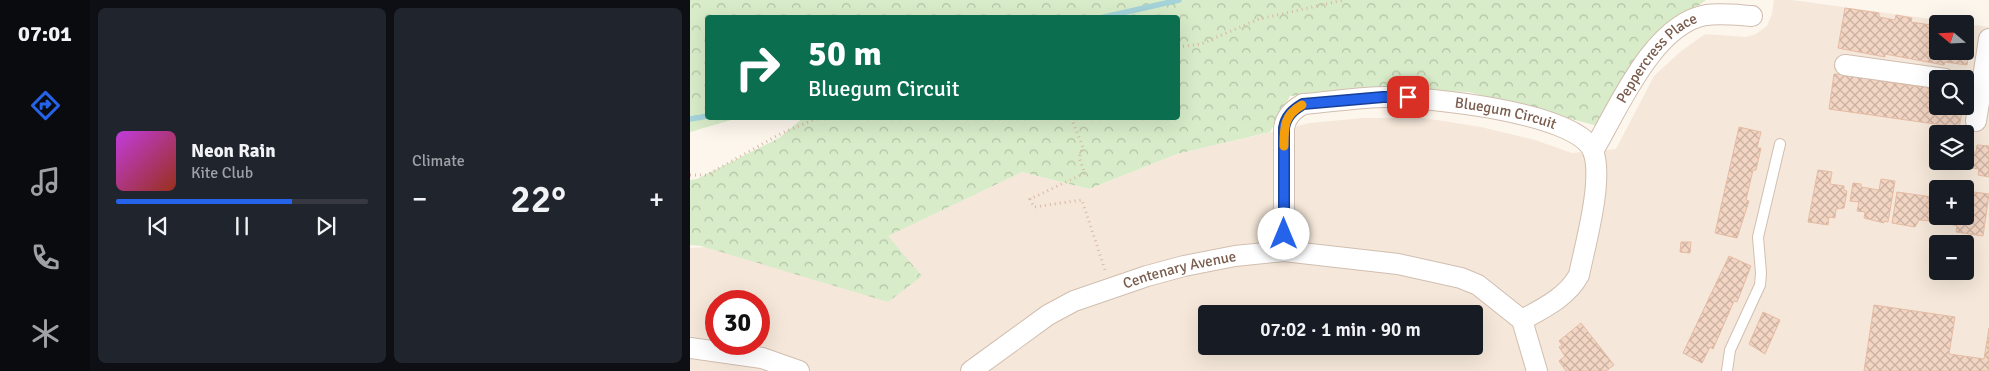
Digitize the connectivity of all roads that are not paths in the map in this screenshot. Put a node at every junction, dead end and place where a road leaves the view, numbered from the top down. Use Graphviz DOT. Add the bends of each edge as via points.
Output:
graph roads {
  1 [pos="1752,16"];
  2 [pos="1989,39"];
  3 [pos="1845,66"];
  4 [pos="1929,77"];
  5 [pos="1974,80"];
  6 [pos="1974,96"];
  7 [pos="1976,121"];
  8 [pos="1780,144"];
  9 [pos="1593,151"];
  10 [pos="1284,251"];
  11 [pos="1522,320"];
  12 [pos="690,348"];
  13 [pos="799,371"];
  14 [pos="971,371"];
  15 [pos="1537,371"];
  16 [pos="1727,371"];
  1 -- 9 [label="street, Peppercress Place" via="1706,15 1686,22 1669,34 1642,67"];
  2 -- 5 [label="street"];
  3 -- 4 [label="street"];
  6 -- 7 [label="street"];
  8 -- 16 [label="lane" via="1758,237 1760,285 1730,350"];
  9 -- 10 [label="street, Bluegum Circuit" via="1586,140 1558,126 1527,115 1468,103 1383,97 1303,104 1286,119 1284,128"];
  9 -- 11 [label="street" via="1596,180 1579,275 1572,287"];
  10 -- 11 [label="street, Centenary Avenue" via="1398,264 1461,278 1492,295"];
  10 -- 14 [label="street, Centenary Avenue" via="1184,266 1074,301"];
  11 -- 15 [label="street"];
  12 -- 13 [label="street" via="762,358"];
}
